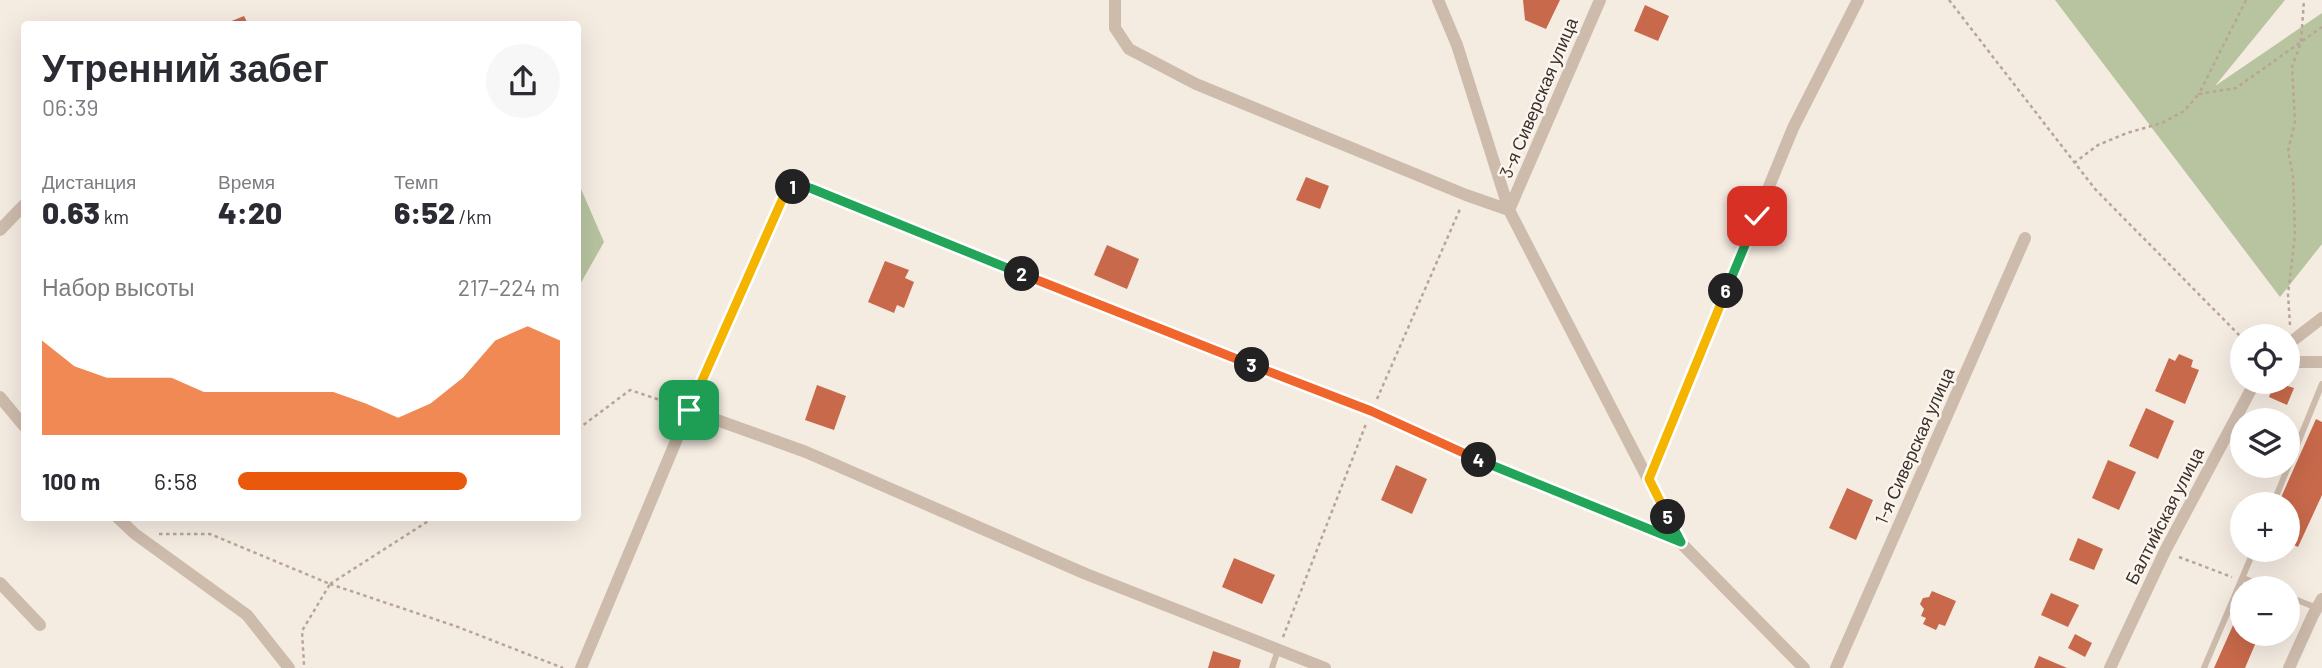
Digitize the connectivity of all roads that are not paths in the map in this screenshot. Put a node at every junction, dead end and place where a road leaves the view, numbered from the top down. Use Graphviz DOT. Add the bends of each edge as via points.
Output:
graph roads {
  1 [pos="1115,0"];
  2 [pos="1438,0"];
  3 [pos="1600,0"];
  4 [pos="1858,0"];
  5 [pos="21,208"];
  6 [pos="1510,210"];
  7 [pos="0,230"];
  8 [pos="2025,238"];
  9 [pos="2322,318"];
  10 [pos="2300,335"];
  11 [pos="2300,362"];
  12 [pos="2322,362"];
  13 [pos="2322,384"];
  14 [pos="2249,394"];
  15 [pos="0,397"];
  16 [pos="689,410"];
  17 [pos="21,422"];
  18 [pos="1649,479"];
  19 [pos="2278,492"];
  20 [pos="121,521"];
  21 [pos="1681,542"];
  22 [pos="0,583"];
  23 [pos="2300,599"];
  24 [pos="2319,603"];
  25 [pos="2230,607"];
  26 [pos="40,625"];
  27 [pos="1278,649"];
  28 [pos="289,668"];
  29 [pos="581,668"];
  30 [pos="1272,668"];
  31 [pos="1325,668"];
  32 [pos="1804,668"];
  33 [pos="1836,668"];
  34 [pos="2110,668"];
  35 [pos="2204,668"];
  36 [pos="2289,668"];
  1 -- 6 [label="street" via="1115,28 1129,49 1196,84"];
  2 -- 6 [label="street"];
  3 -- 6 [label="street, 3-я Сиверская улица"];
  4 -- 18 [label="street" via="1793,128"];
  5 -- 7 [label="street"];
  6 -- 18 [label="street"];
  8 -- 33 [label="street, 1-я Сиверская улица"];
  9 -- 10 [label="street"];
  11 -- 12 [label="street"];
  13 -- 19 [label="lane"];
  14 -- 34 [label="street, Балтийская улица" via="2165,551"];
  15 -- 17 [label="street"];
  16 -- 21 [label="street" via="782,200 790,187 810,188 1371,411"];
  16 -- 27 [label="street" via="806,452 1086,574"];
  16 -- 29 [label="street"];
  18 -- 21 [label="street"];
  20 -- 28 [label="street" via="247,615"];
  21 -- 32 [label="street"];
  22 -- 26 [label="street"];
  23 -- 24 [label="lane"];
  24 -- 36 [label="street"];
  25 -- 35 [label="lane"];
  27 -- 30 [label="lane"];
  27 -- 31 [label="street"];
}
